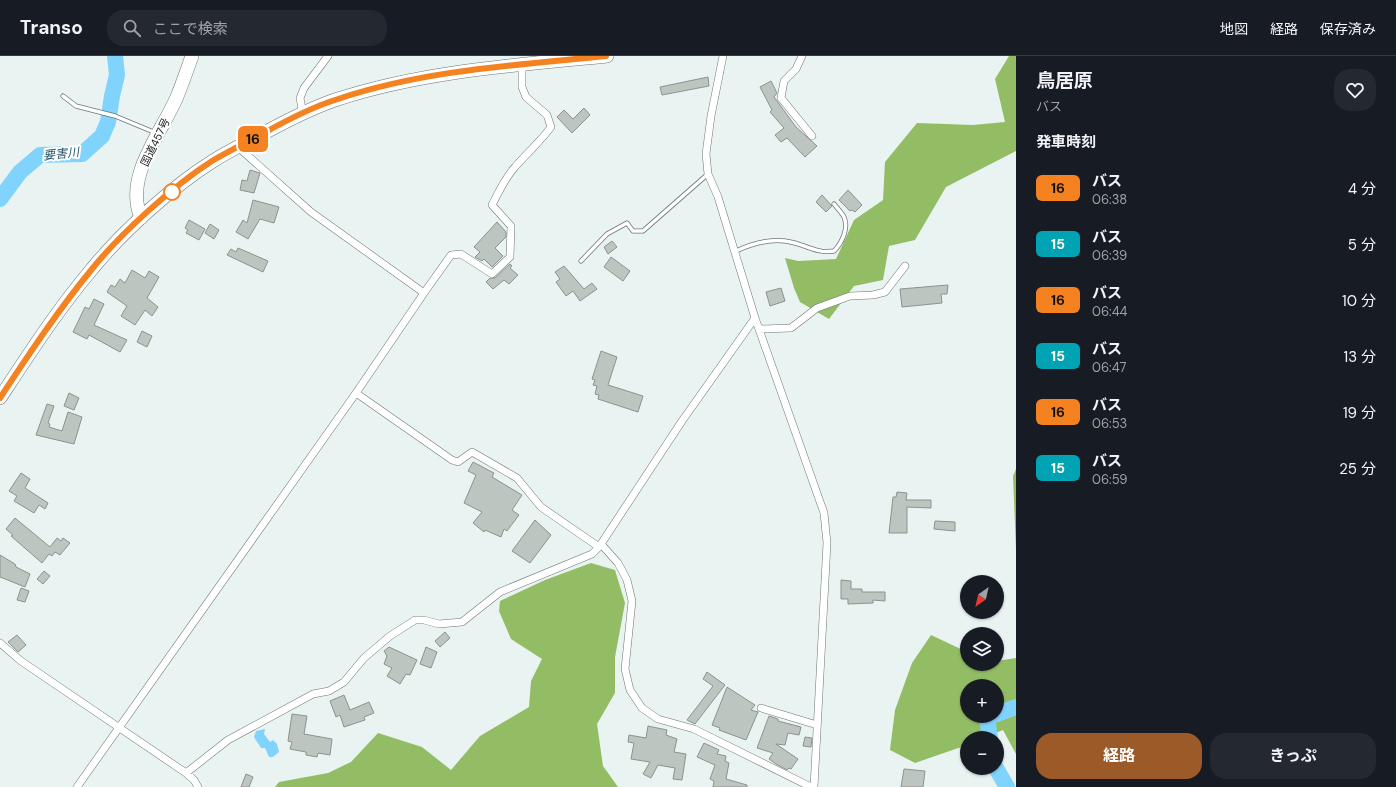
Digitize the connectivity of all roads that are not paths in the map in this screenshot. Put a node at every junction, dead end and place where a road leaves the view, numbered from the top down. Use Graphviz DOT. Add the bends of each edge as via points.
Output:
graph roads {
  1 [pos="192,56"];
  2 [pos="328,56"];
  3 [pos="607,56"];
  4 [pos="723,56"];
  5 [pos="802,56"];
  6 [pos="522,65"];
  7 [pos="63,96"];
  8 [pos="303,114"];
  9 [pos="158,134"];
  10 [pos="812,136"];
  11 [pos="238,147"];
  12 [pos="708,174"];
  13 [pos="834,204"];
  14 [pos="141,218"];
  15 [pos="736,251"];
  16 [pos="581,261"];
  17 [pos="905,266"];
  18 [pos="424,293"];
  19 [pos="755,318"];
  20 [pos="759,329"];
  21 [pos="356,393"];
  22 [pos="0,398"];
  23 [pos="600,546"];
  24 [pos="0,643"];
  25 [pos="761,708"];
  26 [pos="816,725"];
  27 [pos="119,728"];
  28 [pos="186,773"];
  29 [pos="77,787"];
  30 [pos="198,787"];
  31 [pos="811,787"];
  32 [pos="814,787"];
  1 -- 9 [label="highway, 国道457号" via="176,99"];
  2 -- 8 [label="street" via="304,88 300,98"];
  3 -- 6 [label="highway"];
  4 -- 12 [label="street" via="710,116 706,154"];
  5 -- 10 [label="street" via="796,69 784,81 781,98"];
  6 -- 8 [label="highway" via="465,71 390,85 337,99"];
  6 -- 18 [label="street" via="522,87 526,97 547,115 551,127 539,143 515,166 492,205 511,226 510,258 492,274 461,254 451,255"];
  7 -- 9 [label="lane" via="76,106 115,116"];
  8 -- 11 [label="highway"];
  9 -- 14 [label="highway, 国道457号" via="147,156 137,191 137,208"];
  11 -- 14 [label="highway" via="192,175"];
  11 -- 18 [label="street" via="311,212"];
  12 -- 15 [label="street"];
  12 -- 16 [label="lane" via="643,231 633,231 627,223 607,234"];
  13 -- 15 [label="lane" via="844,218 845,227 843,238 834,251 823,253 786,241 754,243"];
  14 -- 22 [label="highway" via="92,268"];
  15 -- 19 [label="street"];
  17 -- 20 [label="street" via="885,292 850,296 817,308 791,328"];
  18 -- 21 [label="street"];
  19 -- 20 [label="street"];
  19 -- 23 [label="street" via="682,421"];
  20 -- 26 [label="street" via="824,513 827,543"];
  21 -- 23 [label="street" via="452,460 458,462 472,452 517,478 540,507"];
  21 -- 27 [label="street"];
  23 -- 28 [label="street" via="582,559 500,592 462,622 439,624 415,620 390,636 364,658 344,682 329,691 312,694 228,740"];
  23 -- 31 [label="street" via="618,563 627,580 632,601 625,669 630,690 642,708 658,719 694,729"];
  24 -- 27 [label="street" via="21,661"];
  25 -- 26 [label="street"];
  26 -- 32 [label="street"];
  27 -- 28 [label="street"];
  27 -- 29 [label="street"];
  28 -- 30 [label="street"];
}
